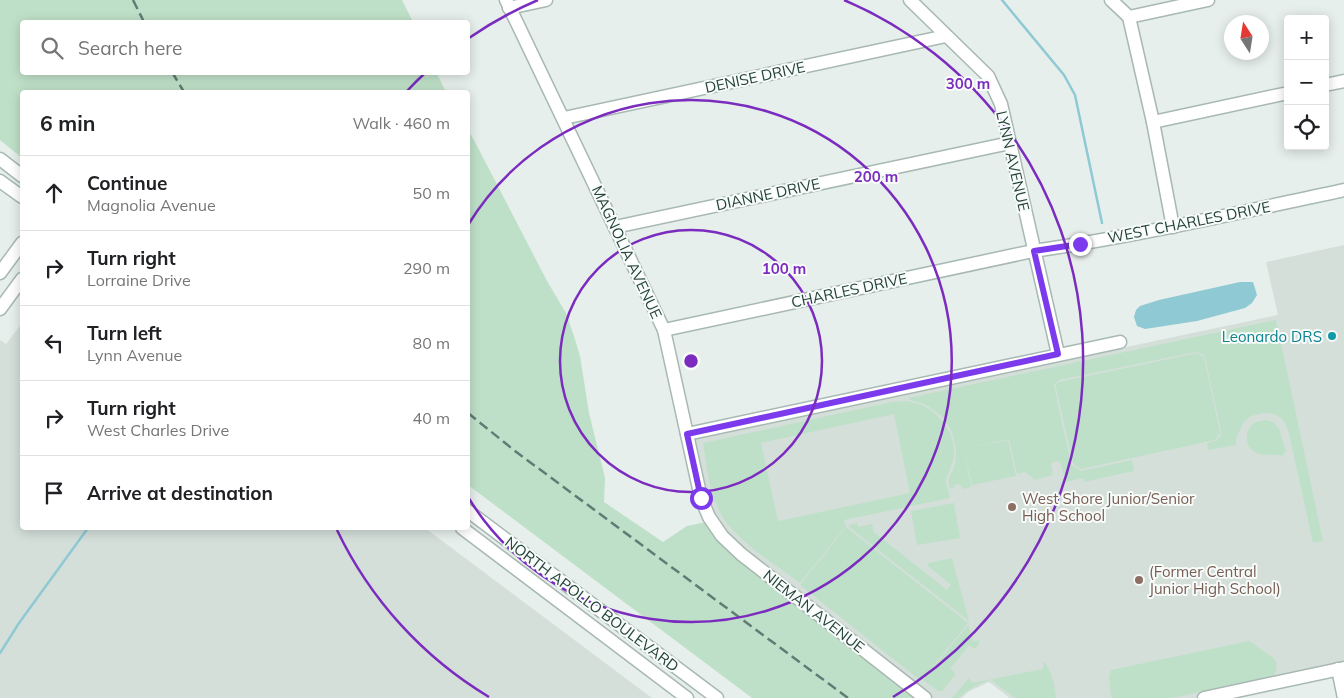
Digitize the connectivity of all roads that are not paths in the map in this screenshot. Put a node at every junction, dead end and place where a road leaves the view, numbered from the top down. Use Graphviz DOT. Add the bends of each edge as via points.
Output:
graph roads {
  1 [pos="546,0"];
  2 [pos="910,0"];
  3 [pos="1111,0"];
  4 [pos="1208,0"];
  5 [pos="508,4"];
  6 [pos="1129,17"];
  7 [pos="946,36"];
  8 [pos="1344,80"];
  9 [pos="1329,83"];
  10 [pos="1284,94"];
  11 [pos="564,118"];
  12 [pos="1153,122"];
  13 [pos="1010,143"];
  14 [pos="0,159"];
  15 [pos="20,174"];
  16 [pos="0,181"];
  17 [pos="1344,190"];
  18 [pos="20,196"];
  19 [pos="615,227"];
  20 [pos="1173,227"];
  21 [pos="20,247"];
  22 [pos="1034,251"];
  23 [pos="0,273"];
  24 [pos="20,283"];
  25 [pos="0,309"];
  26 [pos="664,330"];
  27 [pos="1120,342"];
  28 [pos="1058,354"];
  29 [pos="687,434"];
  30 [pos="470,512"];
  31 [pos="709,517"];
  32 [pos="465,530"];
  33 [pos="1341,669"];
  34 [pos="687,698"];
  35 [pos="717,698"];
  36 [pos="925,698"];
  37 [pos="1208,698"];
  38 [pos="1344,698"];
  1 -- 5 [label="street"];
  2 -- 7 [label="street, LYNN AVENUE"];
  3 -- 6 [label="street"];
  4 -- 6 [label="street"];
  5 -- 11 [label="street, MAGNOLIA AVENUE"];
  6 -- 12 [label="street"];
  7 -- 11 [label="street, DENISE DRIVE"];
  7 -- 13 [label="street, LYNN AVENUE" via="988,76 1000,104"];
  8 -- 9 [label="street"];
  10 -- 12 [label="street"];
  11 -- 19 [label="street, MAGNOLIA AVENUE"];
  12 -- 20 [label="street"];
  13 -- 19 [label="street, DIANNE DRIVE"];
  13 -- 22 [label="street, LYNN AVENUE"];
  14 -- 15 [label="street"];
  16 -- 18 [label="street"];
  17 -- 20 [label="street, WEST CHARLES DRIVE"];
  19 -- 26 [label="street, MAGNOLIA AVENUE"];
  20 -- 22 [label="street, WEST CHARLES DRIVE"];
  21 -- 23 [label="street"];
  22 -- 26 [label="street, CHARLES DRIVE"];
  22 -- 28 [label="street, LYNN AVENUE"];
  24 -- 25 [label="street"];
  26 -- 29 [label="street, MAGNOLIA AVENUE"];
  27 -- 28 [label="street"];
  28 -- 29 [label="street"];
  29 -- 31 [label="street, MAGNOLIA AVENUE" via="701,498"];
  30 -- 35 [label="street, NORTH APOLLO BOULEVARD"];
  31 -- 36 [label="street, NIEMAN AVENUE" via="722,536 741,554"];
  32 -- 34 [label="street, NORTH APOLLO BOULEVARD"];
  33 -- 37 [label="street"];
  33 -- 38 [label="street"];
}
